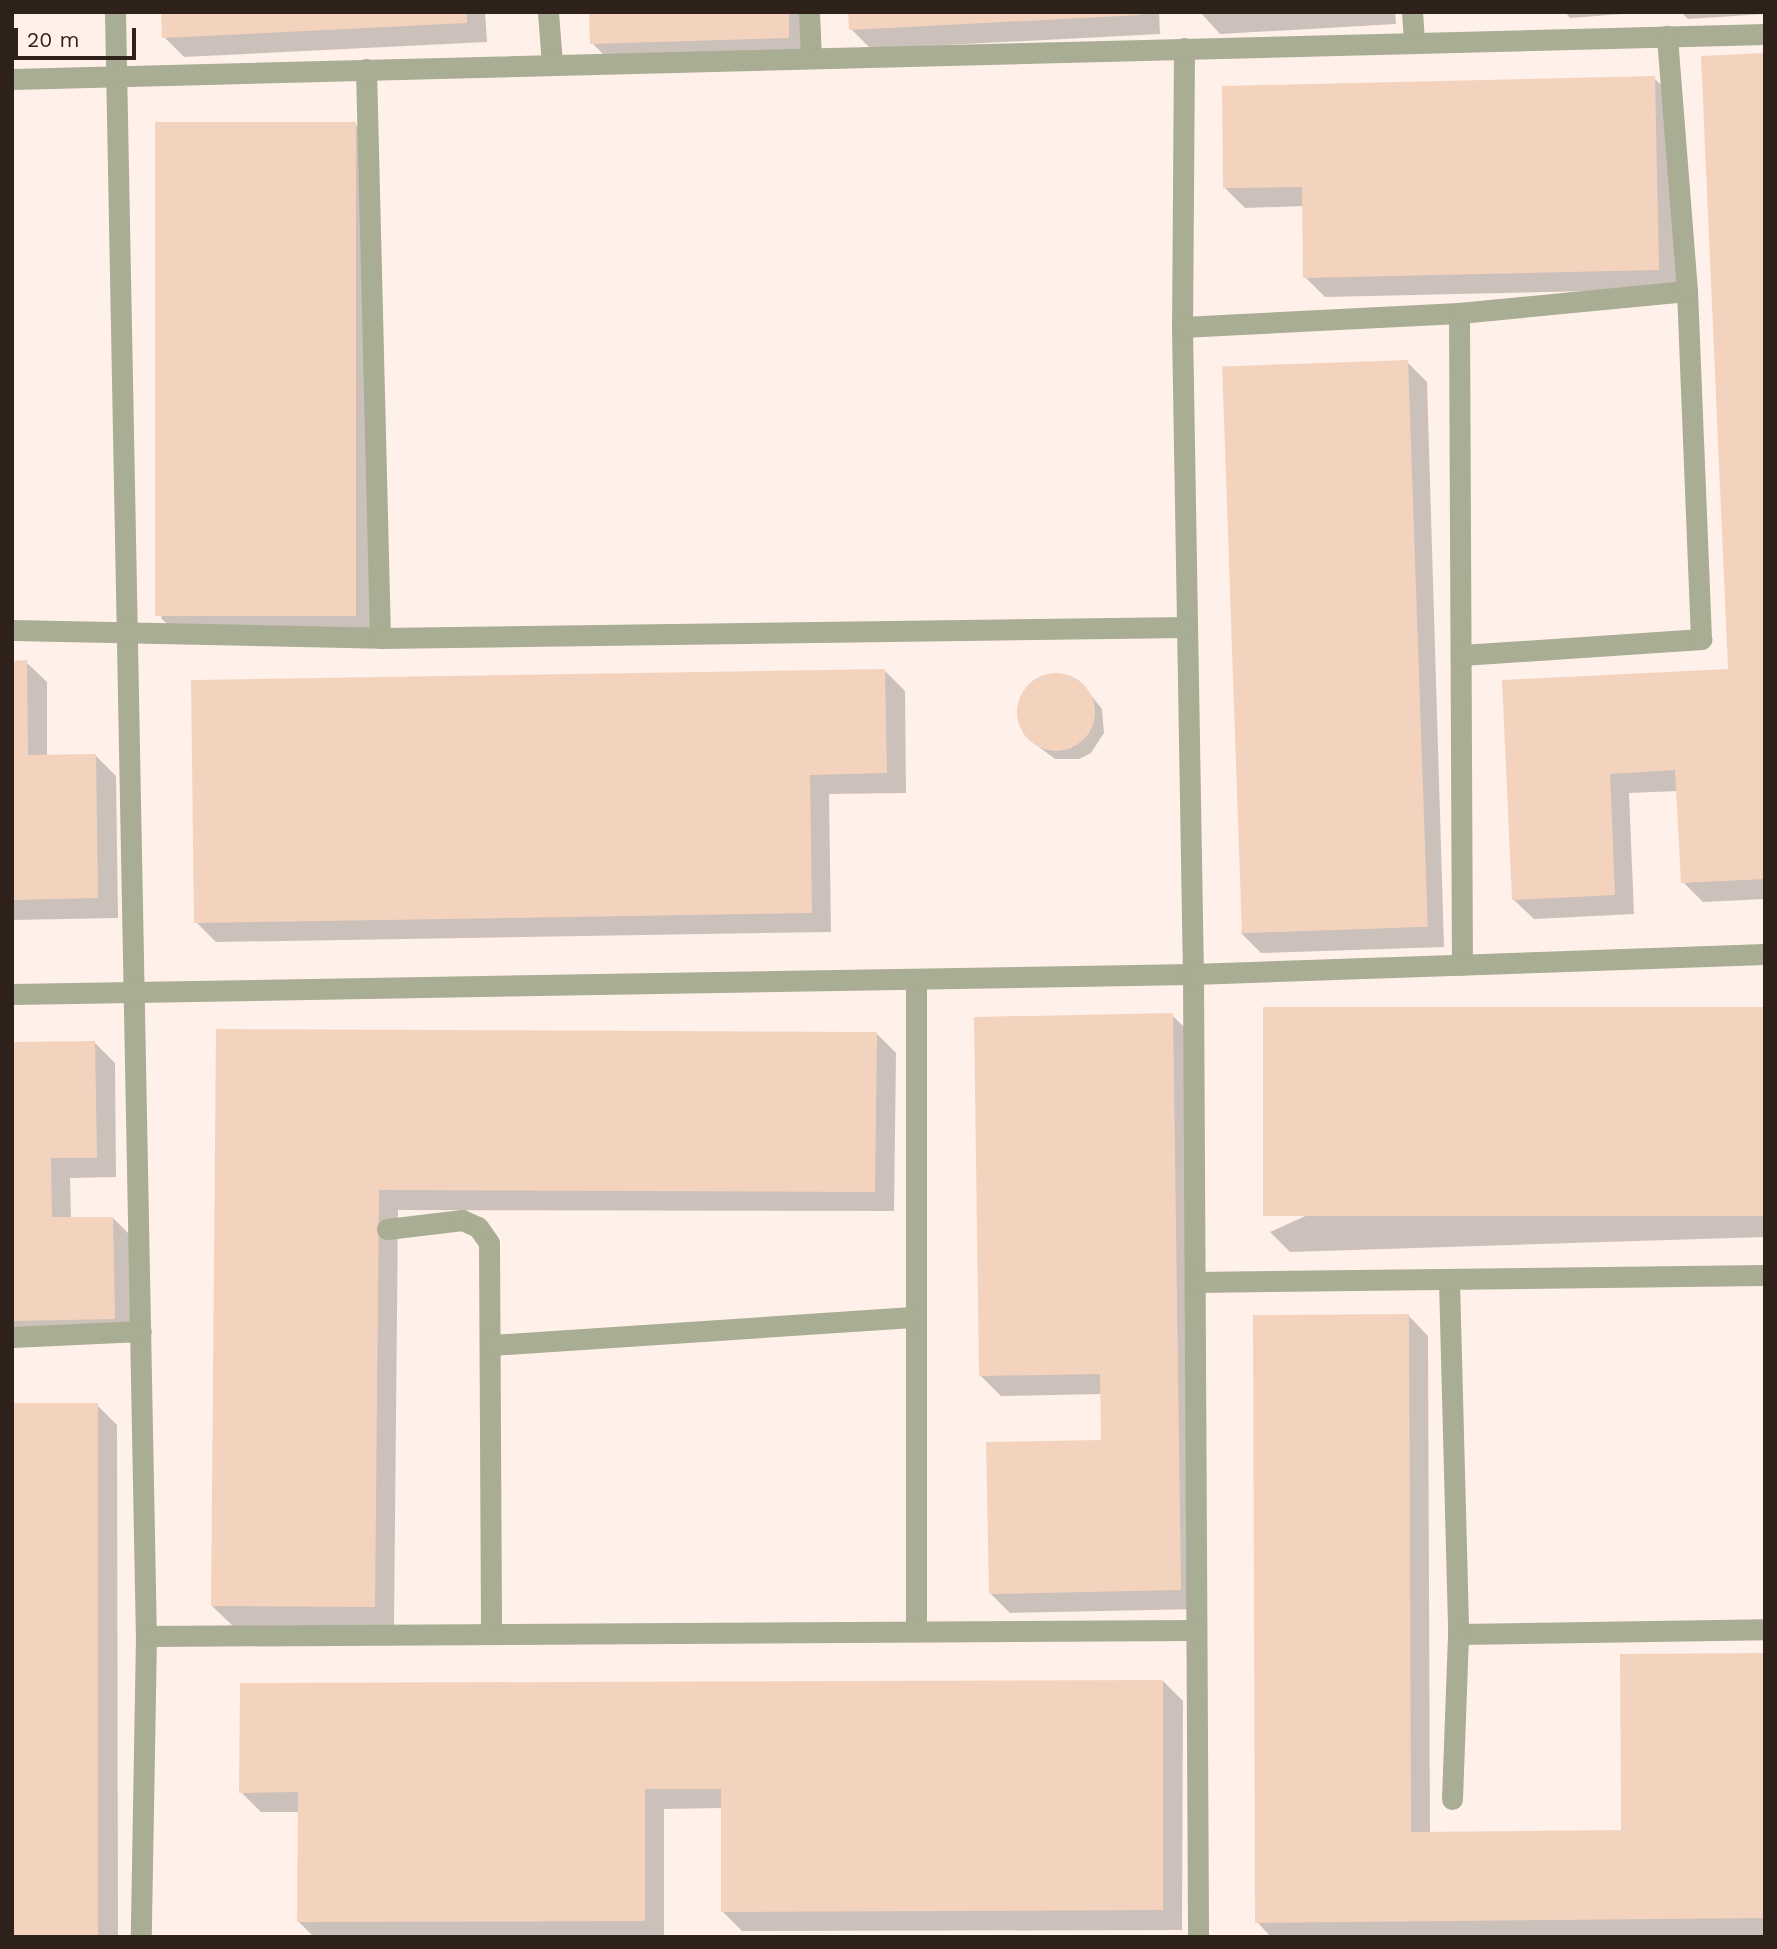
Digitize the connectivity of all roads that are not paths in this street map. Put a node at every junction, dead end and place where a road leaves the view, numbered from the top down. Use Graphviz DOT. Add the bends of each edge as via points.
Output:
graph roads {
  1 [pos="115,12"];
  2 [pos="548,12"];
  3 [pos="809,12"];
  4 [pos="1412,12"];
  5 [pos="1765,34"];
  6 [pos="1667,37"];
  7 [pos="1414,43"];
  8 [pos="1184,48"];
  9 [pos="811,58"];
  10 [pos="552,64"];
  11 [pos="366,68"];
  12 [pos="117,75"];
  13 [pos="12,79"];
  14 [pos="1687,291"];
  15 [pos="1459,313"];
  16 [pos="1182,327"];
  17 [pos="1187,627"];
  18 [pos="12,630"];
  19 [pos="128,630"];
  20 [pos="380,638"];
  21 [pos="1462,655"];
  22 [pos="1765,954"];
  23 [pos="1462,965"];
  24 [pos="1193,974"];
  25 [pos="916,979"];
  26 [pos="135,992"];
  27 [pos="12,994"];
  28 [pos="387,1229"];
  29 [pos="1765,1275"];
  30 [pos="1449,1281"];
  31 [pos="1195,1282"];
  32 [pos="916,1317"];
  33 [pos="141,1331"];
  34 [pos="12,1337"];
  35 [pos="491,1345"];
  36 [pos="1765,1629"];
  37 [pos="1196,1630"];
  38 [pos="916,1631"];
  39 [pos="491,1634"];
  40 [pos="1458,1634"];
  41 [pos="146,1636"];
  42 [pos="1452,1799"];
  43 [pos="141,1937"];
  44 [pos="1198,1937"];
  1 -- 12 [label="street"];
  2 -- 10 [label="street"];
  3 -- 9 [label="street"];
  4 -- 7 [label="street"];
  5 -- 6 [label="street"];
  6 -- 7 [label="street"];
  6 -- 14 [label="street"];
  7 -- 8 [label="street"];
  8 -- 9 [label="street"];
  8 -- 16 [label="street"];
  9 -- 10 [label="street"];
  10 -- 11 [label="street"];
  11 -- 12 [label="street"];
  11 -- 20 [label="street"];
  12 -- 13 [label="street"];
  12 -- 19 [label="street"];
  14 -- 15 [label="street"];
  14 -- 21 [label="street" via="1701,639"];
  15 -- 16 [label="street"];
  15 -- 21 [label="street"];
  16 -- 17 [label="street"];
  17 -- 20 [label="street"];
  17 -- 24 [label="street"];
  18 -- 19 [label="street"];
  19 -- 20 [label="street"];
  19 -- 26 [label="street"];
  21 -- 23 [label="street"];
  22 -- 23 [label="street"];
  23 -- 24 [label="street"];
  24 -- 25 [label="street"];
  24 -- 31 [label="street"];
  25 -- 26 [label="street"];
  25 -- 32 [label="street"];
  26 -- 27 [label="street"];
  26 -- 33 [label="street"];
  28 -- 35 [label="street" via="462,1220 478,1227 489,1244"];
  29 -- 30 [label="street"];
  30 -- 31 [label="street"];
  30 -- 40 [label="street"];
  31 -- 37 [label="street"];
  32 -- 35 [label="street"];
  32 -- 38 [label="street"];
  33 -- 34 [label="street"];
  33 -- 41 [label="street"];
  35 -- 39 [label="street"];
  36 -- 40 [label="street"];
  37 -- 38 [label="street"];
  37 -- 44 [label="street"];
  38 -- 39 [label="street"];
  39 -- 41 [label="street"];
  40 -- 42 [label="street"];
  41 -- 43 [label="street"];
}
